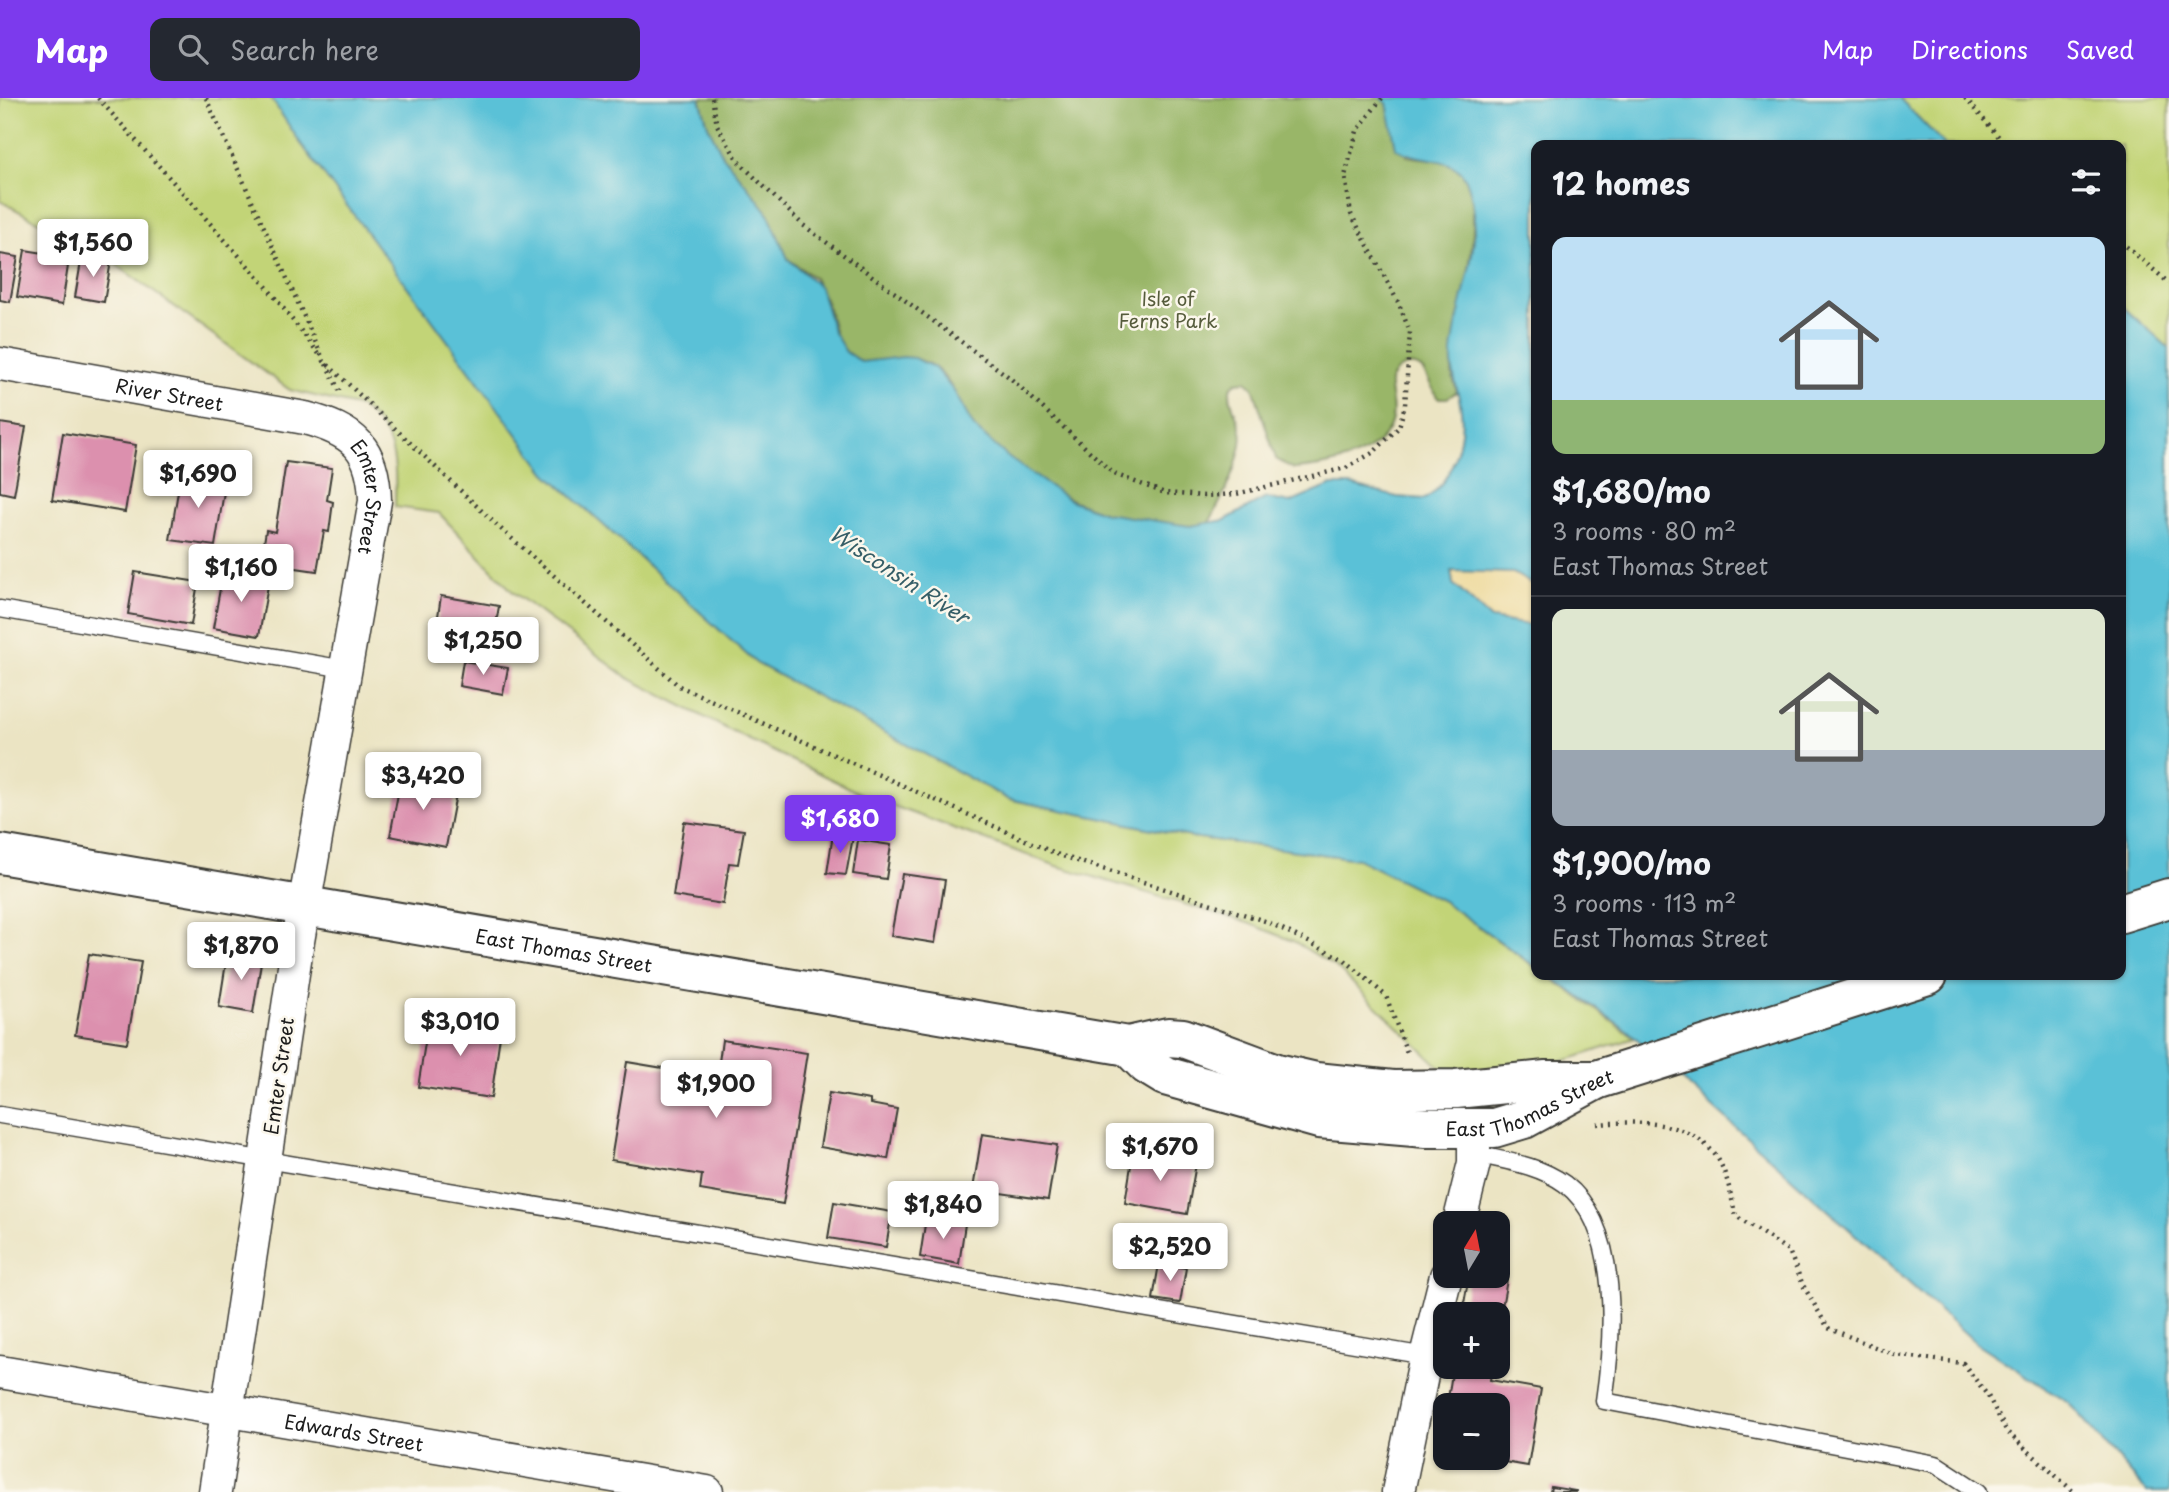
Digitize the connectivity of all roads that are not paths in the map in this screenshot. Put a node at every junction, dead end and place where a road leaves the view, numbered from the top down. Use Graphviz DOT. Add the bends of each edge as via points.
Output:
graph roads {
  1 [pos="0,364"];
  2 [pos="337,426"];
  3 [pos="0,609"];
  4 [pos="345,669"];
  5 [pos="0,854"];
  6 [pos="2169,898"];
  7 [pos="304,907"];
  8 [pos="2126,912"];
  9 [pos="1912,980"];
  10 [pos="1128,1046"];
  11 [pos="1596,1080"];
  12 [pos="0,1115"];
  13 [pos="1474,1142"];
  14 [pos="266,1158"];
  15 [pos="1461,1211"];
  16 [pos="1443,1288"];
  17 [pos="1426,1356"];
  18 [pos="0,1372"];
  19 [pos="228,1411"];
  20 [pos="215,1492"];
  21 [pos="707,1492"];
  22 [pos="1398,1492"];
  23 [pos="1979,1492"];
  1 -- 2 [label="street, River Street"];
  2 -- 4 [label="street, Emter Street" via="358,445 375,480"];
  3 -- 4 [label="lane"];
  4 -- 7 [label="street, Emter Street"];
  5 -- 7 [label="main road, East Thomas Street"];
  6 -- 8 [label="main road"];
  7 -- 10 [label="main road, East Thomas Street"];
  7 -- 14 [label="street, Emter Street"];
  9 -- 11 [label="main road"];
  10 -- 11 [label="main road, East Thomas Street" via="1183,1038 1277,1073 1393,1090"];
  10 -- 13 [label="main road, East Thomas Street" via="1165,1076 1296,1113"];
  11 -- 13 [label="main road, East Thomas Street"];
  12 -- 14 [label="lane"];
  13 -- 15 [label="street"];
  13 -- 23 [label="lane" via="1536,1168 1565,1185 1583,1204 1601,1245 1611,1295 1612,1340 1604,1401 1936,1464"];
  14 -- 17 [label="lane"];
  14 -- 19 [label="street, Emter Street"];
  16 -- 17 [label="street"];
  17 -- 22 [label="street"];
  18 -- 19 [label="street, Edwards Street"];
  19 -- 20 [label="street, Emter Street"];
  19 -- 21 [label="street, Edwards Street"];
}
